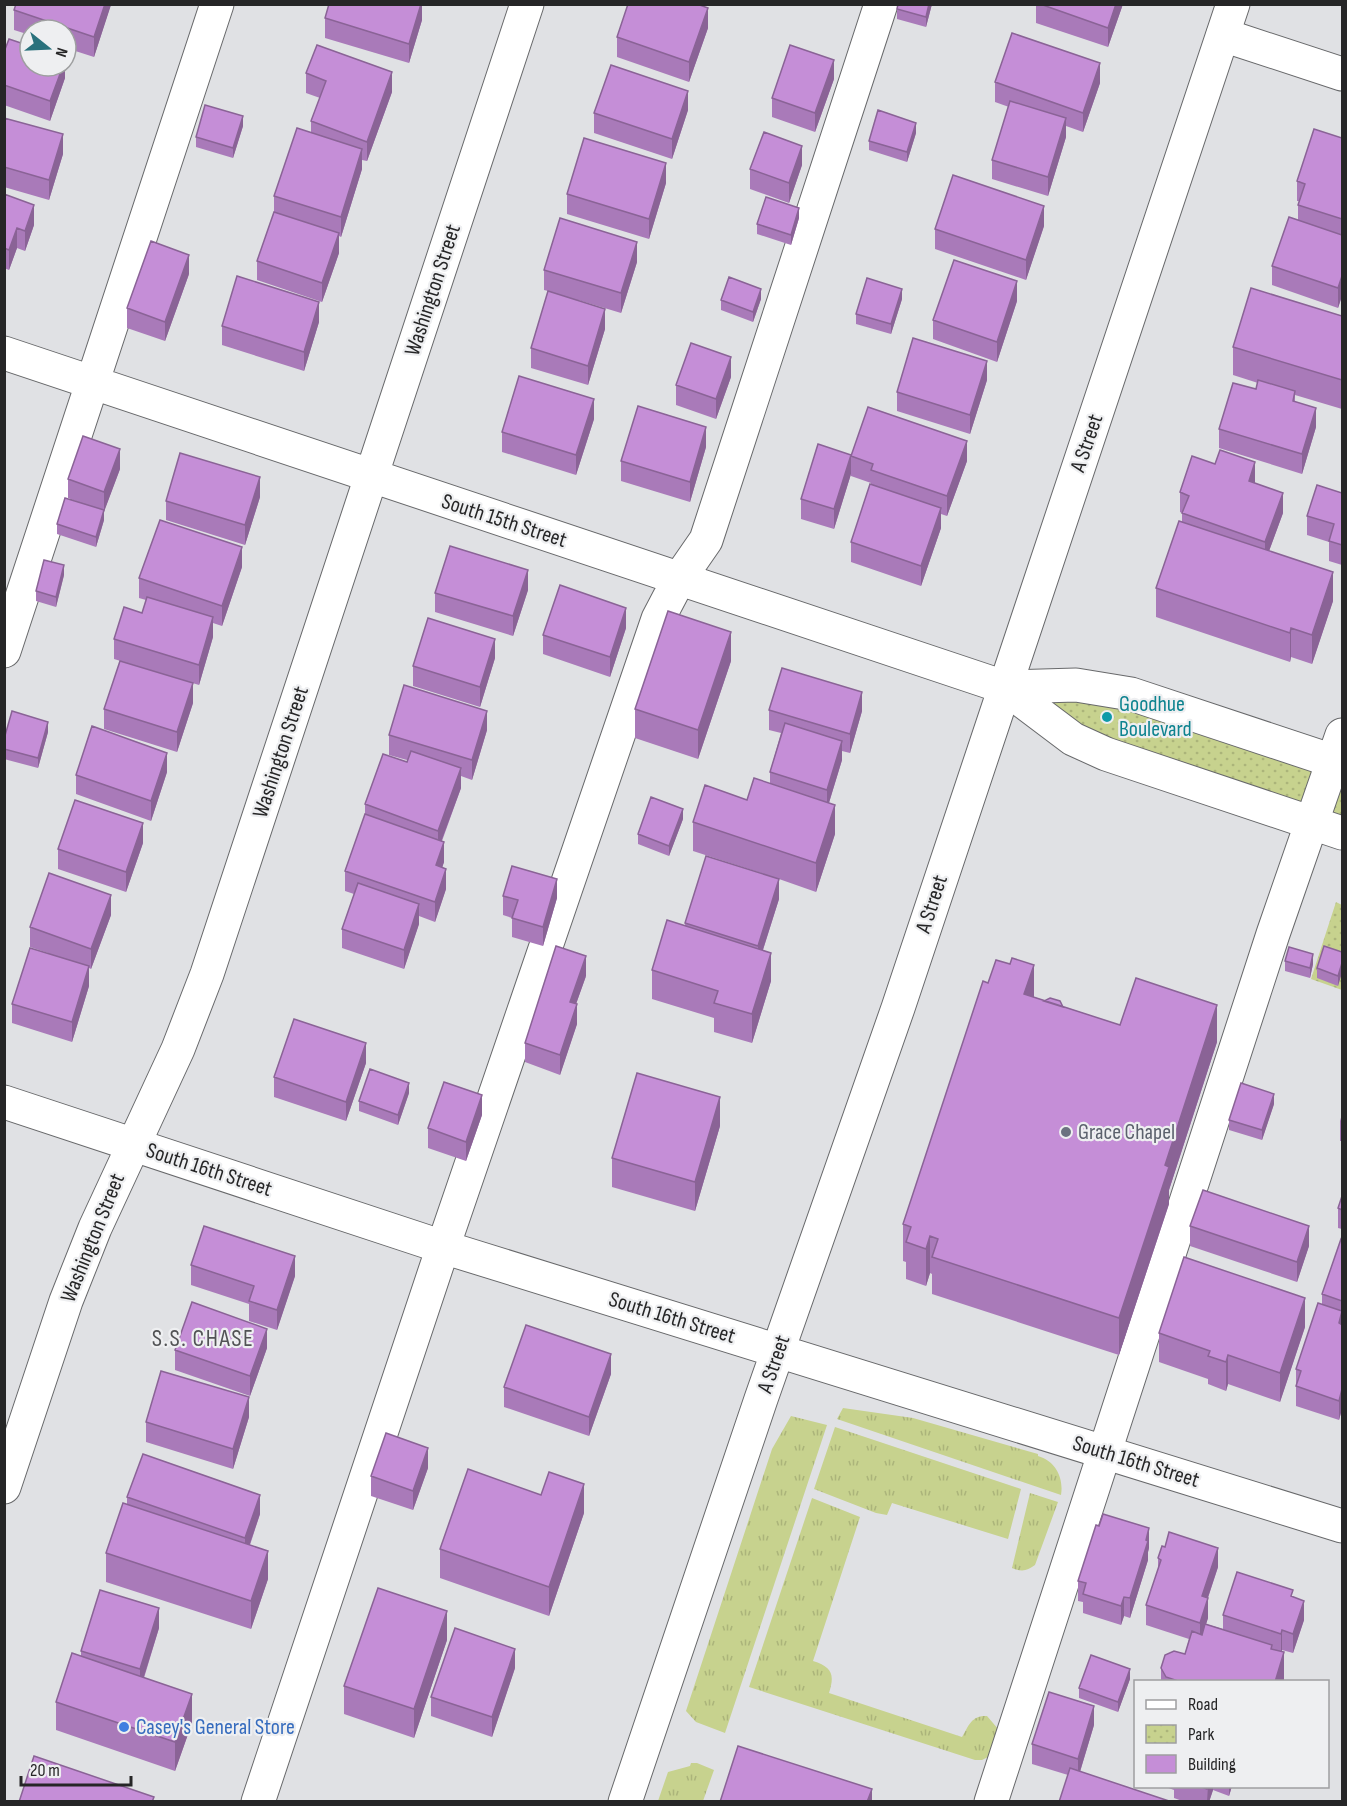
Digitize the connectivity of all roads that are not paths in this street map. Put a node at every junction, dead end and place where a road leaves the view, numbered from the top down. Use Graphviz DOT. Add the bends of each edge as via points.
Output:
graph roads {
  1 [pos="217,4"];
  2 [pos="527,4"];
  3 [pos="881,4"];
  4 [pos="1228,20"];
  5 [pos="1342,74"];
  6 [pos="4,353"];
  7 [pos="92,383"];
  8 [pos="372,477"];
  9 [pos="679,579"];
  10 [pos="4,651"];
  11 [pos="1004,687"];
  12 [pos="1340,754"];
  13 [pos="1328,828"];
  14 [pos="4,1102"];
  15 [pos="133,1144"];
  16 [pos="443,1247"];
  17 [pos="779,1350"];
  18 [pos="1104,1452"];
  19 [pos="4,1487"];
  20 [pos="1342,1527"];
  21 [pos="258,1802"];
  22 [pos="624,1802"];
  23 [pos="990,1802"];
  1 -- 7 [label="street"];
  2 -- 8 [label="street, Washington Street"];
  3 -- 9 [label="street" via="706,540"];
  4 -- 5 [label="street"];
  4 -- 11 [label="street, A Street"];
  6 -- 7 [label="street, South 15th Street"];
  7 -- 8 [label="street, South 15th Street"];
  7 -- 10 [label="street"];
  8 -- 9 [label="street, South 15th Street"];
  8 -- 15 [label="street, Washington Street" via="207,974 178,1049"];
  9 -- 11 [label="street, South 15th Street"];
  9 -- 16 [label="street" via="658,619"];
  11 -- 12 [label="street" via="1076,685 1131,694"];
  11 -- 13 [label="street" via="1073,740"];
  11 -- 17 [label="street, A Street"];
  12 -- 13 [label="street"];
  13 -- 18 [label="street" via="1273,934"];
  14 -- 15 [label="street, South 16th Street"];
  15 -- 16 [label="street, South 16th Street"];
  15 -- 19 [label="street, Washington Street" via="66,1301"];
  16 -- 17 [label="street, South 16th Street"];
  16 -- 21 [label="street"];
  17 -- 18 [label="street, South 16th Street"];
  17 -- 22 [label="street, A Street"];
  18 -- 20 [label="street, South 16th Street"];
  18 -- 23 [label="street"];
}
